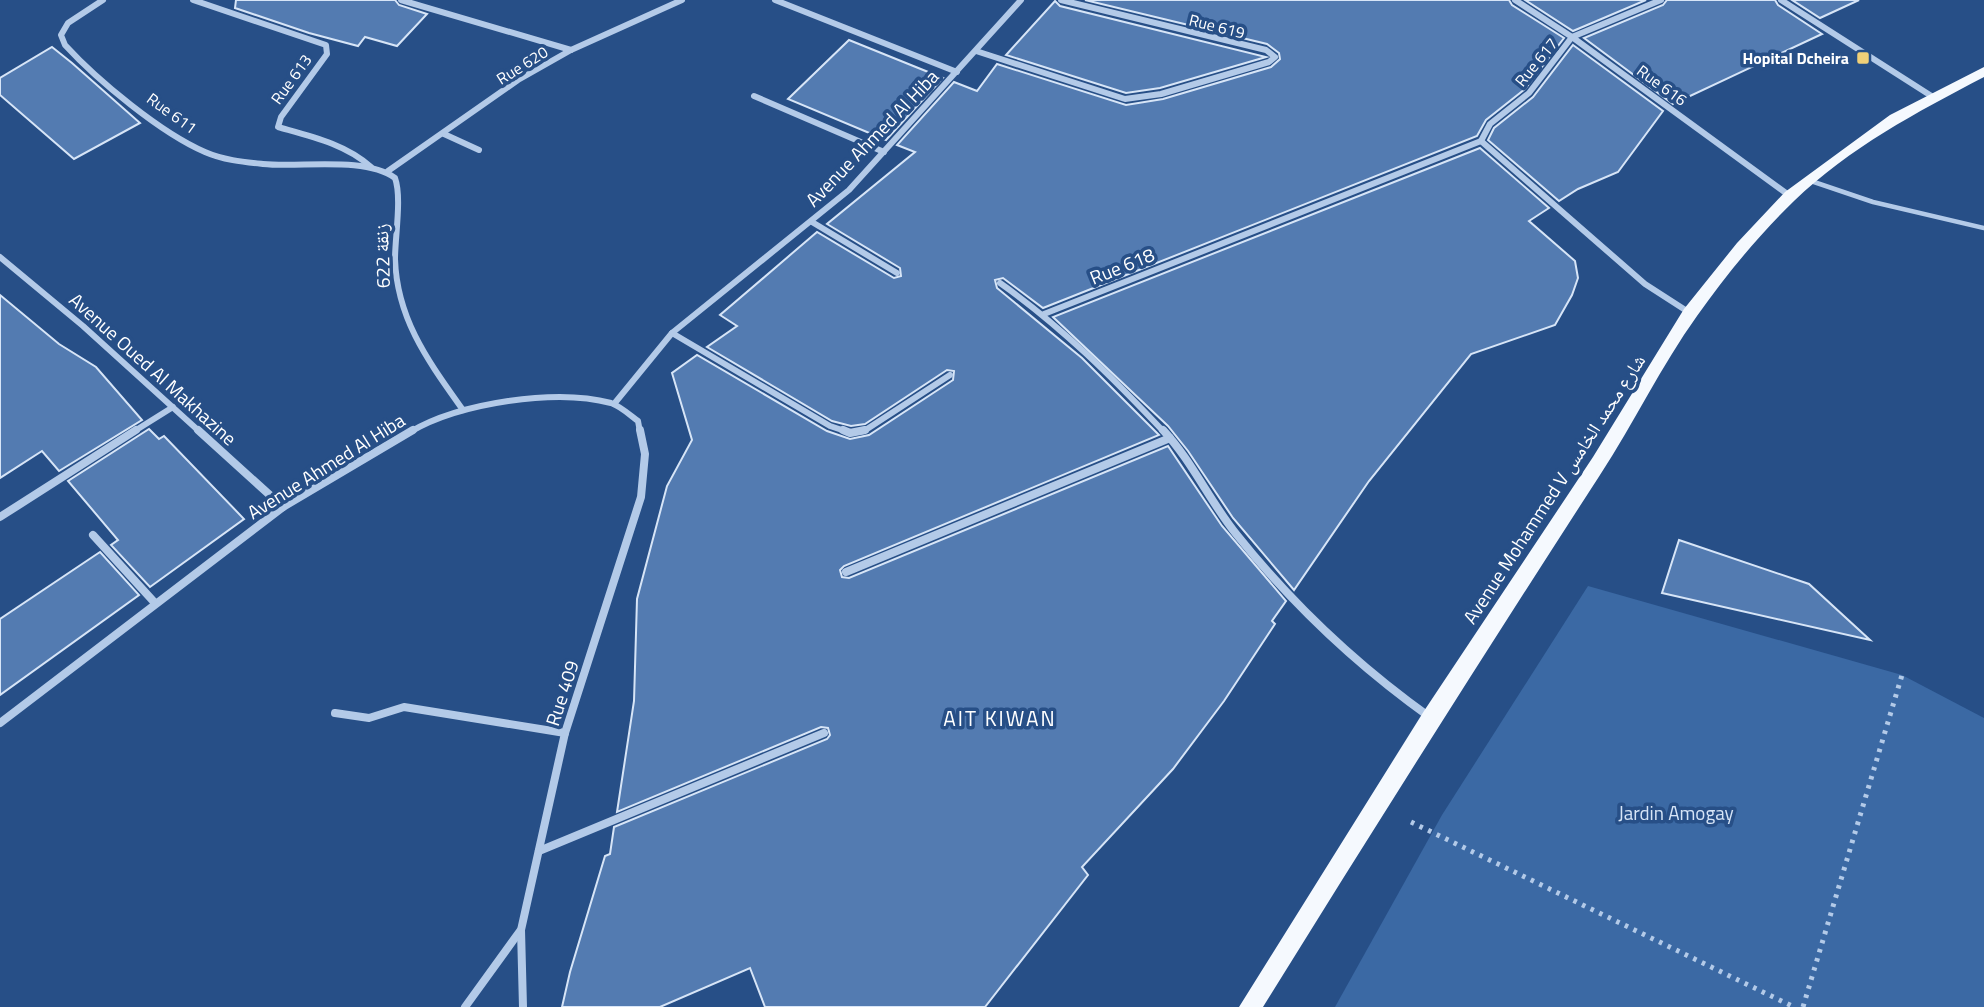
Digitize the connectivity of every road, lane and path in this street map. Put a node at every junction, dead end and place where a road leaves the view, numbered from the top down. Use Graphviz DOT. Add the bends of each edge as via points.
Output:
graph roads {
  1 [pos="103,0"];
  2 [pos="193,0"];
  3 [pos="401,0"];
  4 [pos="681,0"];
  5 [pos="775,0"];
  6 [pos="1021,0"];
  7 [pos="1061,0"];
  8 [pos="1515,0"];
  9 [pos="1661,0"];
  10 [pos="1782,0"];
  11 [pos="1572,37"];
  12 [pos="571,50"];
  13 [pos="976,51"];
  14 [pos="1982,70"];
  15 [pos="957,72"];
  16 [pos="754,96"];
  17 [pos="1933,97"];
  18 [pos="444,134"];
  19 [pos="1481,141"];
  20 [pos="479,150"];
  21 [pos="884,152"];
  22 [pos="371,167"];
  23 [pos="388,171"];
  24 [pos="1808,180"];
  25 [pos="1790,195"];
  26 [pos="812,222"];
  27 [pos="1984,228"];
  28 [pos="0,257"];
  29 [pos="897,273"];
  30 [pos="1000,284"];
  31 [pos="1690,313"];
  32 [pos="1044,314"];
  33 [pos="673,334"];
  34 [pos="950,375"];
  35 [pos="614,404"];
  36 [pos="173,407"];
  37 [pos="463,410"];
  38 [pos="1170,438"];
  39 [pos="283,507"];
  40 [pos="0,517"];
  41 [pos="93,535"];
  42 [pos="846,572"];
  43 [pos="155,603"];
  44 [pos="1902,675"];
  45 [pos="335,713"];
  46 [pos="1431,718"];
  47 [pos="0,723"];
  48 [pos="565,733"];
  49 [pos="824,733"];
  50 [pos="1376,805"];
  51 [pos="539,851"];
  52 [pos="521,930"];
  53 [pos="465,1007"];
  54 [pos="523,1007"];
  55 [pos="1250,1007"];
  56 [pos="1794,1007"];
  57 [pos="1803,1007"];
  1 -- 22 [label="street, Rue 611" via="68,23 61,35 65,45 175,135 226,159 267,165"];
  2 -- 22 [label="street, Rue 613" via="326,45 327,54 278,127 326,141"];
  3 -- 12 [label="street"];
  4 -- 12 [label="street, Rue 620"];
  5 -- 15 [label="street"];
  6 -- 13 [label="street, Avenue Ahmed Al Hiba"];
  7 -- 13 [label="street, Rue 619" via="1266,50 1275,57 1161,94 1125,99"];
  8 -- 11 [label="street, Rue 616"];
  9 -- 11 [label="street, Rue 617"];
  10 -- 17 [label="street"];
  11 -- 19 [label="street, Rue 617" via="1529,93 1490,124"];
  11 -- 25 [label="street, Rue 616"];
  12 -- 18 [label="street, Rue 620" via="518,80"];
  13 -- 15 [label="street, Avenue Ahmed Al Hiba"];
  14 -- 17 [label="main road, Avenue Mohammed V شارع محمد الخامس"];
  15 -- 21 [label="street, Avenue Ahmed Al Hiba"];
  16 -- 21 [label="street"];
  17 -- 24 [label="main road, Avenue Mohammed V شارع محمد الخامس"];
  18 -- 20 [label="street"];
  18 -- 23 [label="street, Rue 620"];
  19 -- 31 [label="street" via="1645,285"];
  19 -- 32 [label="street, Rue 618"];
  21 -- 26 [label="street, Avenue Ahmed Al Hiba"];
  22 -- 23 [label="street, Rue 611"];
  23 -- 37 [label="street, زنقة 622" via="398,190 400,300 420,349"];
  24 -- 25 [label="main road, Avenue Mohammed V شارع محمد الخامس"];
  24 -- 27 [label="lane" via="1873,202"];
  25 -- 31 [label="main road, Avenue Mohammed V شارع محمد الخامس"];
  26 -- 29 [label="street"];
  26 -- 33 [label="street, Avenue Ahmed Al Hiba"];
  28 -- 36 [label="street, Avenue Oued Al Makhazine"];
  30 -- 32 [label="street"];
  31 -- 46 [label="main road, Avenue Mohammed V شارع محمد الخامس" via="1600,462"];
  32 -- 38 [label="street" via="1106,370"];
  33 -- 34 [label="street" via="830,426 850,433 864,431"];
  33 -- 35 [label="street, Avenue Ahmed Al Hiba"];
  35 -- 37 [label="street, Avenue Ahmed Al Hiba" via="584,398 505,401"];
  35 -- 48 [label="street, Rue 409" via="638,421 645,454 641,497"];
  36 -- 39 [label="street, Avenue Oued Al Makhazine"];
  36 -- 40 [label="street"];
  37 -- 39 [label="street, Avenue Ahmed Al Hiba" via="422,425"];
  38 -- 42 [label="street"];
  38 -- 46 [label="street" via="1235,533 1285,593 1380,682"];
  39 -- 43 [label="street, Avenue Ahmed Al Hiba"];
  41 -- 43 [label="street"];
  43 -- 47 [label="street, Avenue Ahmed Al Hiba"];
  44 -- 57 [label="path"];
  45 -- 48 [label="street" via="369,718 404,707"];
  46 -- 50 [label="main road, Avenue Mohammed V شارع محمد الخامس"];
  48 -- 51 [label="street, Rue 409"];
  49 -- 51 [label="street"];
  50 -- 55 [label="main road, Avenue Mohammed V شارع محمد الخامس"];
  50 -- 56 [label="path"];
  51 -- 52 [label="street, Rue 409"];
  52 -- 53 [label="street"];
  52 -- 54 [label="street, Rue 409"];
}
